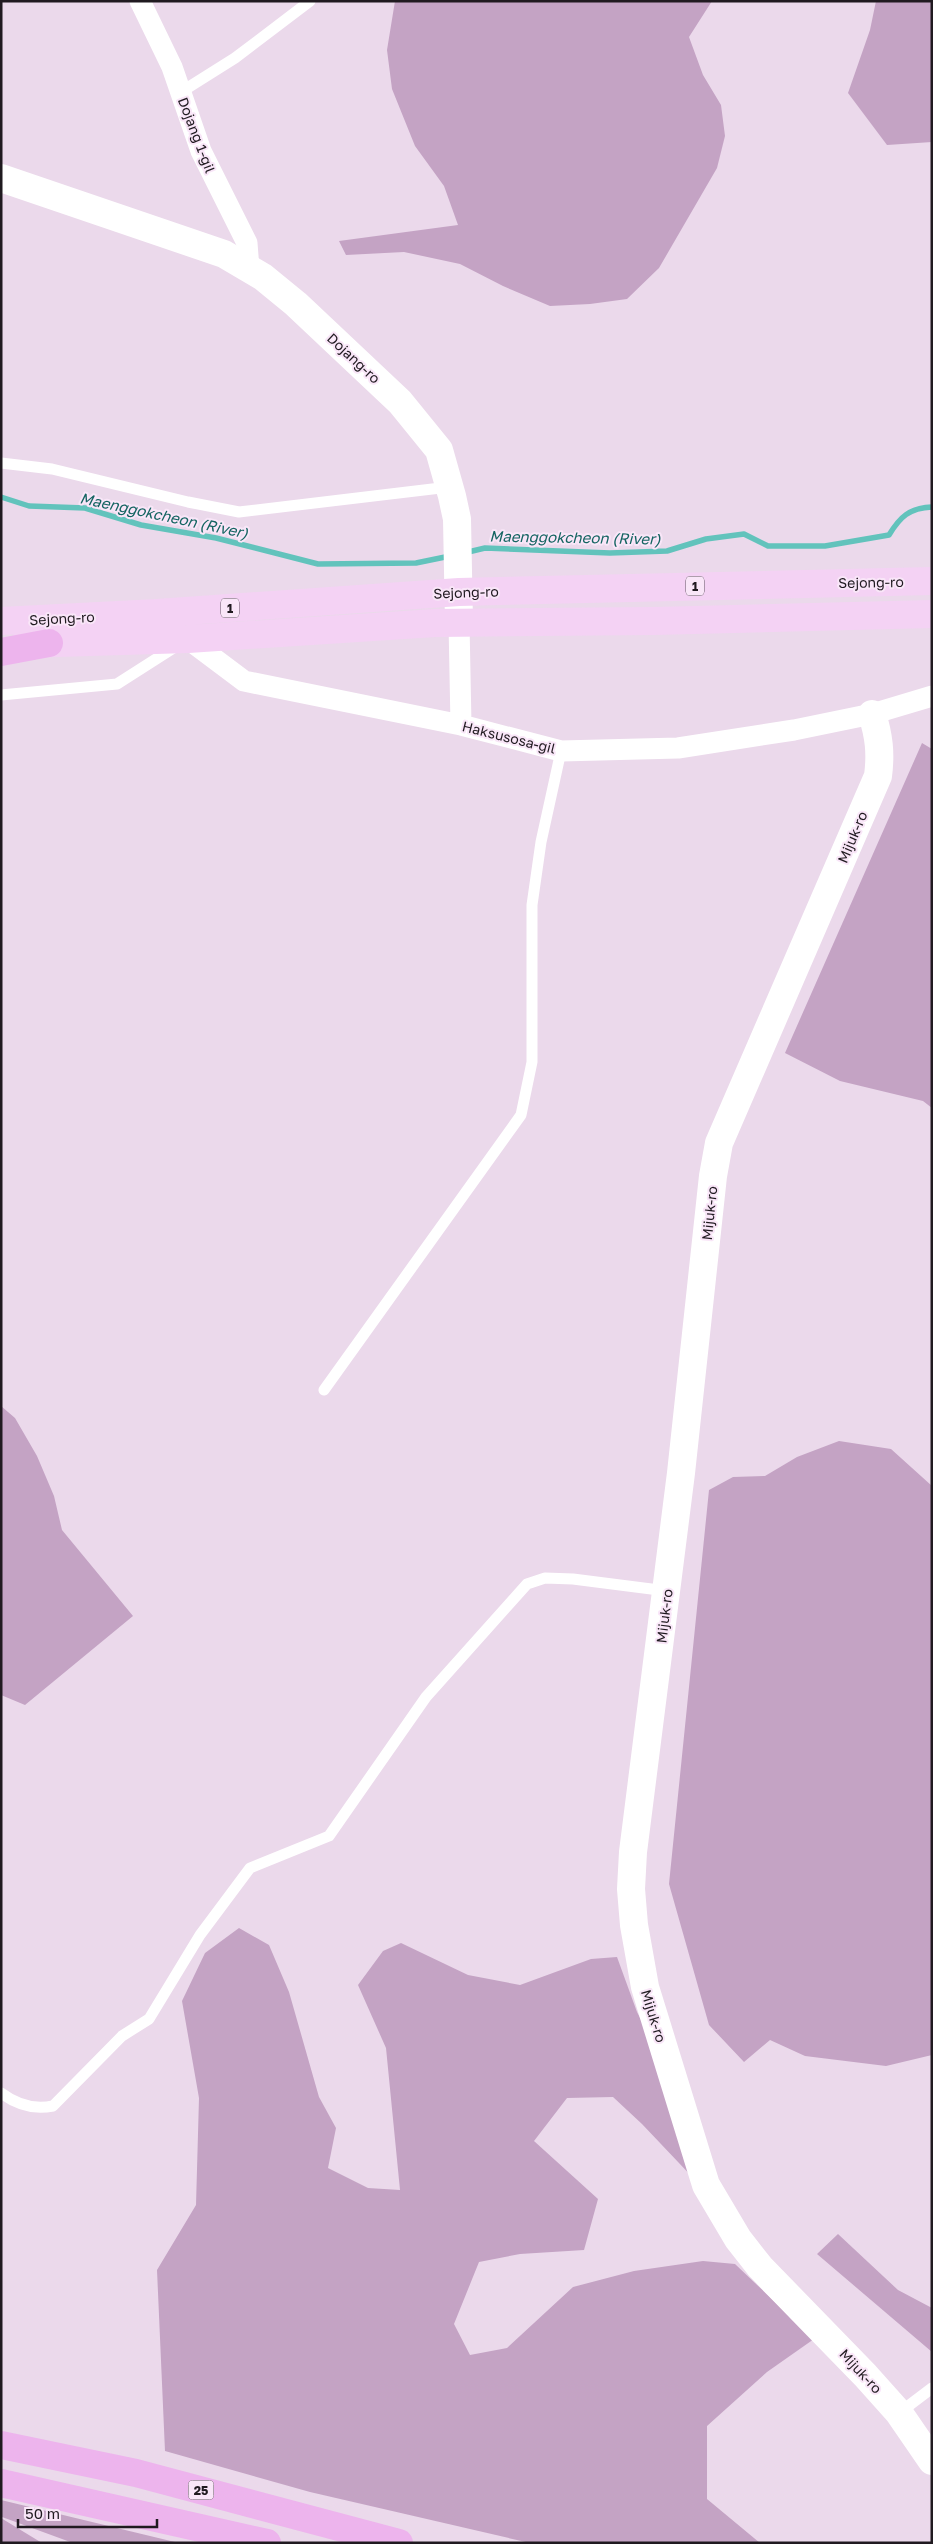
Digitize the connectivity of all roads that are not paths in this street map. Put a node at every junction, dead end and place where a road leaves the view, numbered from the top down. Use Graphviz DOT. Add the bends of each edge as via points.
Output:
graph roads {
  1 [pos="140,1"];
  2 [pos="310,1"];
  3 [pos="181,92"];
  4 [pos="1,178"];
  5 [pos="249,269"];
  6 [pos="1,463"];
  7 [pos="449,487"];
  8 [pos="459,581"];
  9 [pos="932,581"];
  10 [pos="932,614"];
  11 [pos="1,621"];
  12 [pos="459,623"];
  13 [pos="188,639"];
  14 [pos="50,643"];
  15 [pos="1,646"];
  16 [pos="1,652"];
  17 [pos="1,696"];
  18 [pos="932,696"];
  19 [pos="872,714"];
  20 [pos="461,725"];
  21 [pos="561,751"];
  22 [pos="324,1390"];
  23 [pos="667,1592"];
  24 [pos="1,2094"];
  25 [pos="932,2388"];
  26 [pos="898,2413"];
  27 [pos="1,2445"];
  28 [pos="932,2461"];
  29 [pos="1,2483"];
  30 [pos="267,2543"];
  31 [pos="399,2543"];
  1 -- 3 [label="street, Dojang 1-gil"];
  2 -- 3 [label="lane" via="235,58"];
  3 -- 5 [label="street, Dojang 1-gil" via="201,151 247,243"];
  4 -- 5 [label="street, Dojang-ro" via="224,254"];
  5 -- 7 [label="street, Dojang-ro" via="296,304 400,402 438,450"];
  6 -- 7 [label="lane" via="52,469 239,512"];
  7 -- 8 [label="street, Dojang-ro" via="457,519"];
  8 -- 9 [label="main road, Sejong-ro / 1"];
  8 -- 11 [label="main road, Sejong-ro / 1" via="157,613"];
  8 -- 12 [label="street, Dojang-ro"];
  10 -- 12 [label="main road, Sejong-ro / 1"];
  12 -- 13 [label="main road, Sejong-ro / 1"];
  12 -- 20 [label="street, Dojang-ro"];
  13 -- 14 [label="main road, Sejong-ro / 1"];
  13 -- 17 [label="lane" via="117,684"];
  13 -- 20 [label="street, Haksusosa-gil" via="244,681"];
  14 -- 15 [label="main road, Sejong-ro / 1"];
  14 -- 16 [label="highway"];
  18 -- 19 [label="street, Haksusosa-gil"];
  19 -- 21 [label="street, Haksusosa-gil" via="678,748"];
  19 -- 23 [label="street, Mijuk-ro" via="880,738 878,776 719,1143"];
  20 -- 21 [label="street, Haksusosa-gil"];
  21 -- 22 [label="lane" via="532,905 532,1062 521,1115"];
  23 -- 24 [label="lane" via="564,1578 545,1578 527,1584 426,1697 329,1836 250,1868 200,1935 149,2019 122,2036 53,2106 37,2109"];
  23 -- 26 [label="street, Mijuk-ro" via="633,1852 633,1916 645,1987 706,2185 721,2212 760,2268"];
  25 -- 26 [label="lane"];
  26 -- 28 [label="street, Mijuk-ro"];
  27 -- 31 [label="highway, 25" via="136,2472"];
  29 -- 30 [label="highway"];
}
